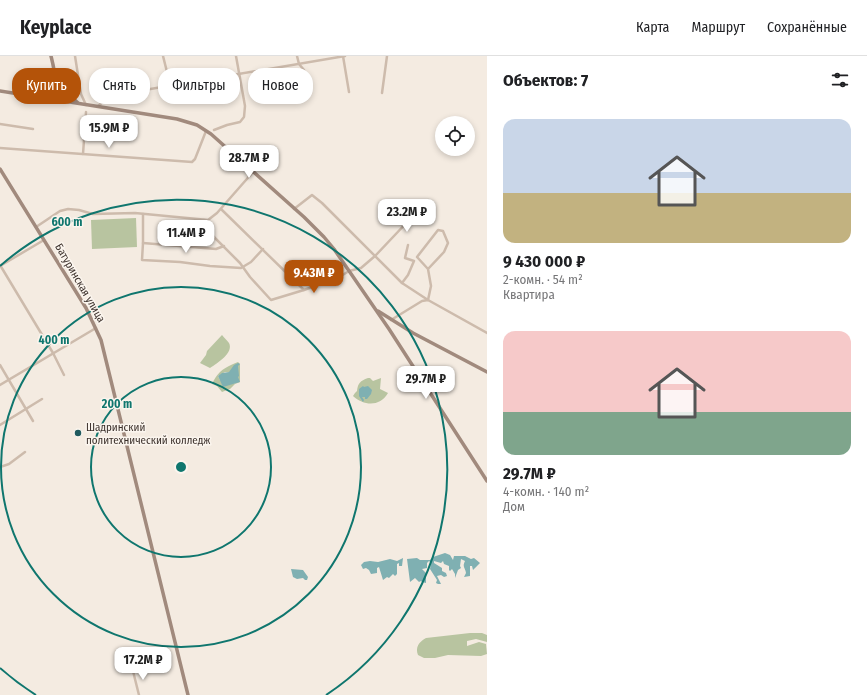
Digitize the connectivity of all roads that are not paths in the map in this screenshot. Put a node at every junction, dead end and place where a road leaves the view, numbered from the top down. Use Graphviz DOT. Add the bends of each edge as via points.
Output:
graph roads {
  1 [pos="52,56"];
  2 [pos="75,56"];
  3 [pos="163,56"];
  4 [pos="236,56"];
  5 [pos="297,56"];
  6 [pos="344,56"];
  7 [pos="387,56"];
  8 [pos="299,64"];
  9 [pos="54,68"];
  10 [pos="166,68"];
  11 [pos="238,68"];
  12 [pos="302,68"];
  13 [pos="240,73"];
  14 [pos="240,78"];
  15 [pos="158,86"];
  16 [pos="0,91"];
  17 [pos="349,92"];
  18 [pos="12,93"];
  19 [pos="382,93"];
  20 [pos="81,103"];
  21 [pos="86,104"];
  22 [pos="98,107"];
  23 [pos="86,112"];
  24 [pos="0,124"];
  25 [pos="33,129"];
  26 [pos="214,130"];
  27 [pos="206,131"];
  28 [pos="0,148"];
  29 [pos="83,154"];
  30 [pos="0,169"];
  31 [pos="253,172"];
  32 [pos="2,175"];
  33 [pos="428,200"];
  34 [pos="221,209"];
  35 [pos="294,209"];
  36 [pos="143,214"];
  37 [pos="204,220"];
  38 [pos="36,227"];
  39 [pos="44,240"];
  40 [pos="143,243"];
  41 [pos="408,245"];
  42 [pos="224,246"];
  43 [pos="263,249"];
  44 [pos="375,256"];
  45 [pos="0,266"];
  46 [pos="243,267"];
  47 [pos="428,269"];
  48 [pos="349,271"];
  49 [pos="402,283"];
  50 [pos="304,290"];
  51 [pos="428,300"];
  52 [pos="377,311"];
  53 [pos="391,320"];
  54 [pos="96,327"];
  55 [pos="487,333"];
  56 [pos="53,353"];
  57 [pos="0,365"];
  58 [pos="487,372"];
  59 [pos="64,375"];
  60 [pos="9,380"];
  61 [pos="0,385"];
  62 [pos="42,399"];
  63 [pos="26,409"];
  64 [pos="34,421"];
  65 [pos="0,424"];
  66 [pos="25,452"];
  67 [pos="0,467"];
  68 [pos="487,481"];
  69 [pos="133,671"];
  70 [pos="139,695"];
  71 [pos="188,695"];
  1 -- 9 [label="street"];
  2 -- 21 [label="street" via="81,94"];
  3 -- 10 [label="street"];
  4 -- 11 [label="street"];
  5 -- 8 [label="street"];
  6 -- 8 [label="street"];
  6 -- 17 [label="street"];
  7 -- 19 [label="street"];
  8 -- 12 [label="street"];
  8 -- 13 [label="street"];
  14 -- 26 [label="street" via="245,106 244,117 240,122"];
  15 -- 22 [label="street" via="115,95"];
  16 -- 18 [label="street"];
  20 -- 21 [label="street"];
  21 -- 22 [label="street"];
  22 -- 27 [label="street" via="184,121"];
  23 -- 29 [label="street"];
  24 -- 25 [label="street"];
  27 -- 29 [label="street" via="192,162"];
  27 -- 31 [label="street"];
  28 -- 29 [label="street"];
  30 -- 32 [label="street, Батуринская улица"];
  31 -- 34 [label="street"];
  31 -- 35 [label="street"];
  32 -- 38 [label="street, Батуринская улица"];
  33 -- 44 [label="street"];
  34 -- 37 [label="street" via="212,218"];
  34 -- 43 [label="street"];
  35 -- 44 [label="street" via="312,195"];
  35 -- 48 [label="street" via="324,237"];
  36 -- 37 [label="street"];
  36 -- 38 [label="street" via="93,214 68,209 60,211"];
  36 -- 40 [label="street"];
  37 -- 42 [label="street" via="207,230"];
  38 -- 39 [label="street, Батуринская улица"];
  39 -- 45 [label="street"];
  39 -- 54 [label="street, Батуринская улица"];
  40 -- 42 [label="street" via="216,249"];
  40 -- 46 [label="street" via="142,260"];
  41 -- 49 [label="street" via="405,258 414,261"];
  42 -- 46 [label="street"];
  43 -- 46 [label="street"];
  43 -- 50 [label="street"];
  44 -- 48 [label="street" via="361,268"];
  44 -- 49 [label="street"];
  45 -- 56 [label="street"];
  46 -- 50 [label="street" via="271,300"];
  47 -- 47 [label="street" via="417,257 438,230 444,230 448,242 444,252"];
  47 -- 51 [label="street" via="431,286"];
  48 -- 50 [label="street"];
  48 -- 52 [label="street"];
  49 -- 51 [label="street"];
  51 -- 53 [label="street"];
  51 -- 55 [label="street"];
  52 -- 53 [label="street"];
  52 -- 68 [label="street"];
  53 -- 58 [label="street"];
  54 -- 56 [label="street"];
  54 -- 71 [label="street, Батуринская улица"];
  56 -- 59 [label="street"];
  56 -- 60 [label="street"];
  57 -- 60 [label="street"];
  60 -- 61 [label="street"];
  60 -- 63 [label="street"];
  62 -- 63 [label="street"];
  63 -- 64 [label="street"];
  63 -- 65 [label="street"];
  66 -- 67 [label="street" via="9,464"];
  69 -- 70 [label="street"];
}
